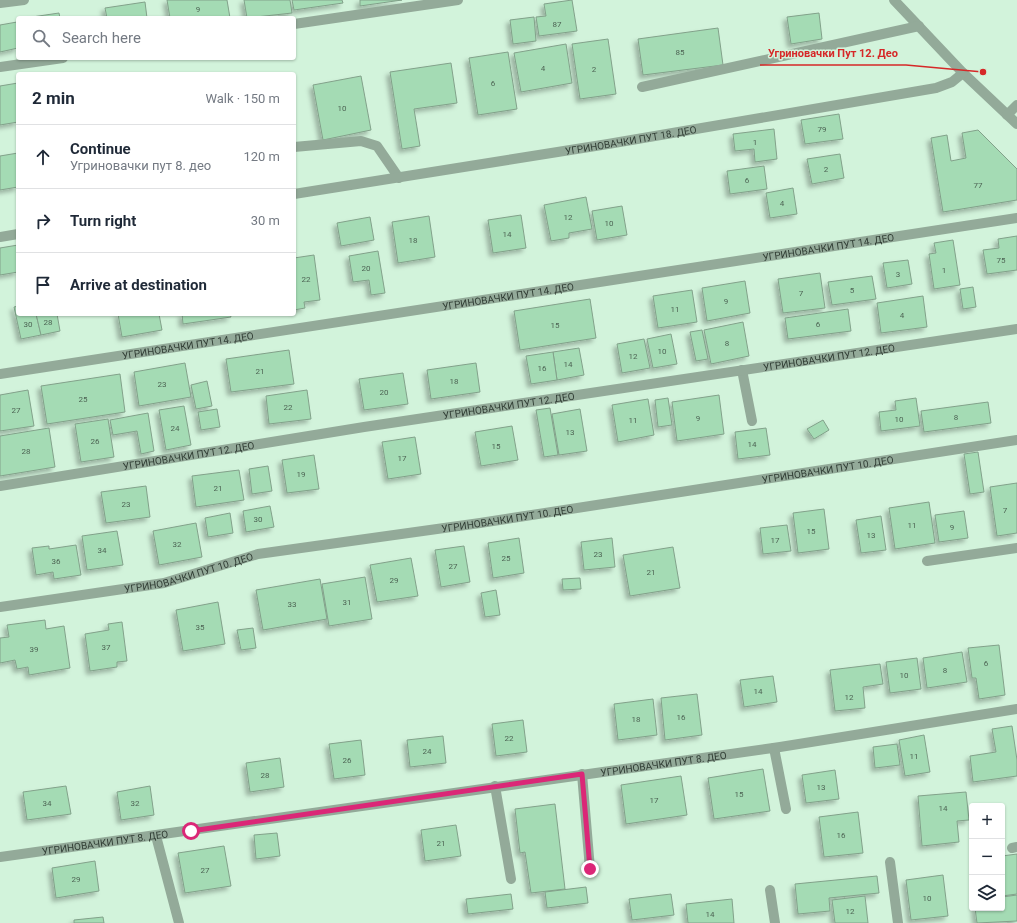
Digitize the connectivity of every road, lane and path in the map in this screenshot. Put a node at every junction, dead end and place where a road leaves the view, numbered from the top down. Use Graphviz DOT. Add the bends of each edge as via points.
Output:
graph roads {
  1 [pos="24,0"];
  2 [pos="458,0"];
  3 [pos="894,0"];
  4 [pos="0,3"];
  5 [pos="296,24"];
  6 [pos="919,26"];
  7 [pos="49,60"];
  8 [pos="0,67"];
  9 [pos="963,73"];
  10 [pos="642,87"];
  11 [pos="1017,105"];
  12 [pos="1007,115"];
  13 [pos="1017,124"];
  14 [pos="296,147"];
  15 [pos="399,178"];
  16 [pos="296,194"];
  17 [pos="1017,218"];
  18 [pos="16,234"];
  19 [pos="0,237"];
  20 [pos="1017,328"];
  21 [pos="742,370"];
  22 [pos="0,374"];
  23 [pos="752,421"];
  24 [pos="1017,440"];
  25 [pos="0,486"];
  26 [pos="1017,548"];
  27 [pos="928,561"];
  28 [pos="0,607"];
  29 [pos="1017,709"];
  30 [pos="774,748"];
  31 [pos="582,774"];
  32 [pos="495,786"];
  33 [pos="786,809"];
  34 [pos="156,836"];
  35 [pos="0,857"];
  36 [pos="890,862"];
  37 [pos="590,869"];
  38 [pos="511,879"];
  39 [pos="770,890"];
  40 [pos="180,923"];
  41 [pos="774,923"];
  42 [pos="898,923"];
  1 -- 4 [label="street"];
  2 -- 5 [label="street"];
  3 -- 6 [label="street"];
  6 -- 9 [label="street"];
  6 -- 10 [label="street"];
  7 -- 8 [label="street"];
  9 -- 12 [label="street"];
  9 -- 15 [label="street, УГРИНОВАЧКИ ПУТ 18. ДЕО" via="952,82 936,88"];
  11 -- 12 [label="street"];
  12 -- 13 [label="street"];
  14 -- 15 [label="street" via="361,141 377,146"];
  15 -- 16 [label="street, УГРИНОВАЧКИ ПУТ 18. ДЕО"];
  17 -- 22 [label="street, УГРИНОВАЧКИ ПУТ 14. ДЕО"];
  18 -- 19 [label="street"];
  20 -- 21 [label="street, УГРИНОВАЧКИ ПУТ 12. ДЕО"];
  21 -- 23 [label="street"];
  21 -- 25 [label="street, УГРИНОВАЧКИ ПУТ 12. ДЕО" via="364,427"];
  24 -- 28 [label="street, УГРИНОВАЧКИ ПУТ 10. ДЕО" via="480,523 258,554 164,583"];
  26 -- 27 [label="street"];
  29 -- 30 [label="street, УГРИНОВАЧКИ ПУТ 8. ДЕО"];
  30 -- 31 [label="street, УГРИНОВАЧКИ ПУТ 8. ДЕО"];
  30 -- 33 [label="street"];
  31 -- 32 [label="street, УГРИНОВАЧКИ ПУТ 8. ДЕО"];
  31 -- 37 [label="street"];
  32 -- 34 [label="street, УГРИНОВАЧКИ ПУТ 8. ДЕО"];
  32 -- 38 [label="street"];
  34 -- 35 [label="street, УГРИНОВАЧКИ ПУТ 8. ДЕО"];
  34 -- 40 [label="street"];
  36 -- 42 [label="street"];
  39 -- 41 [label="street"];
}
